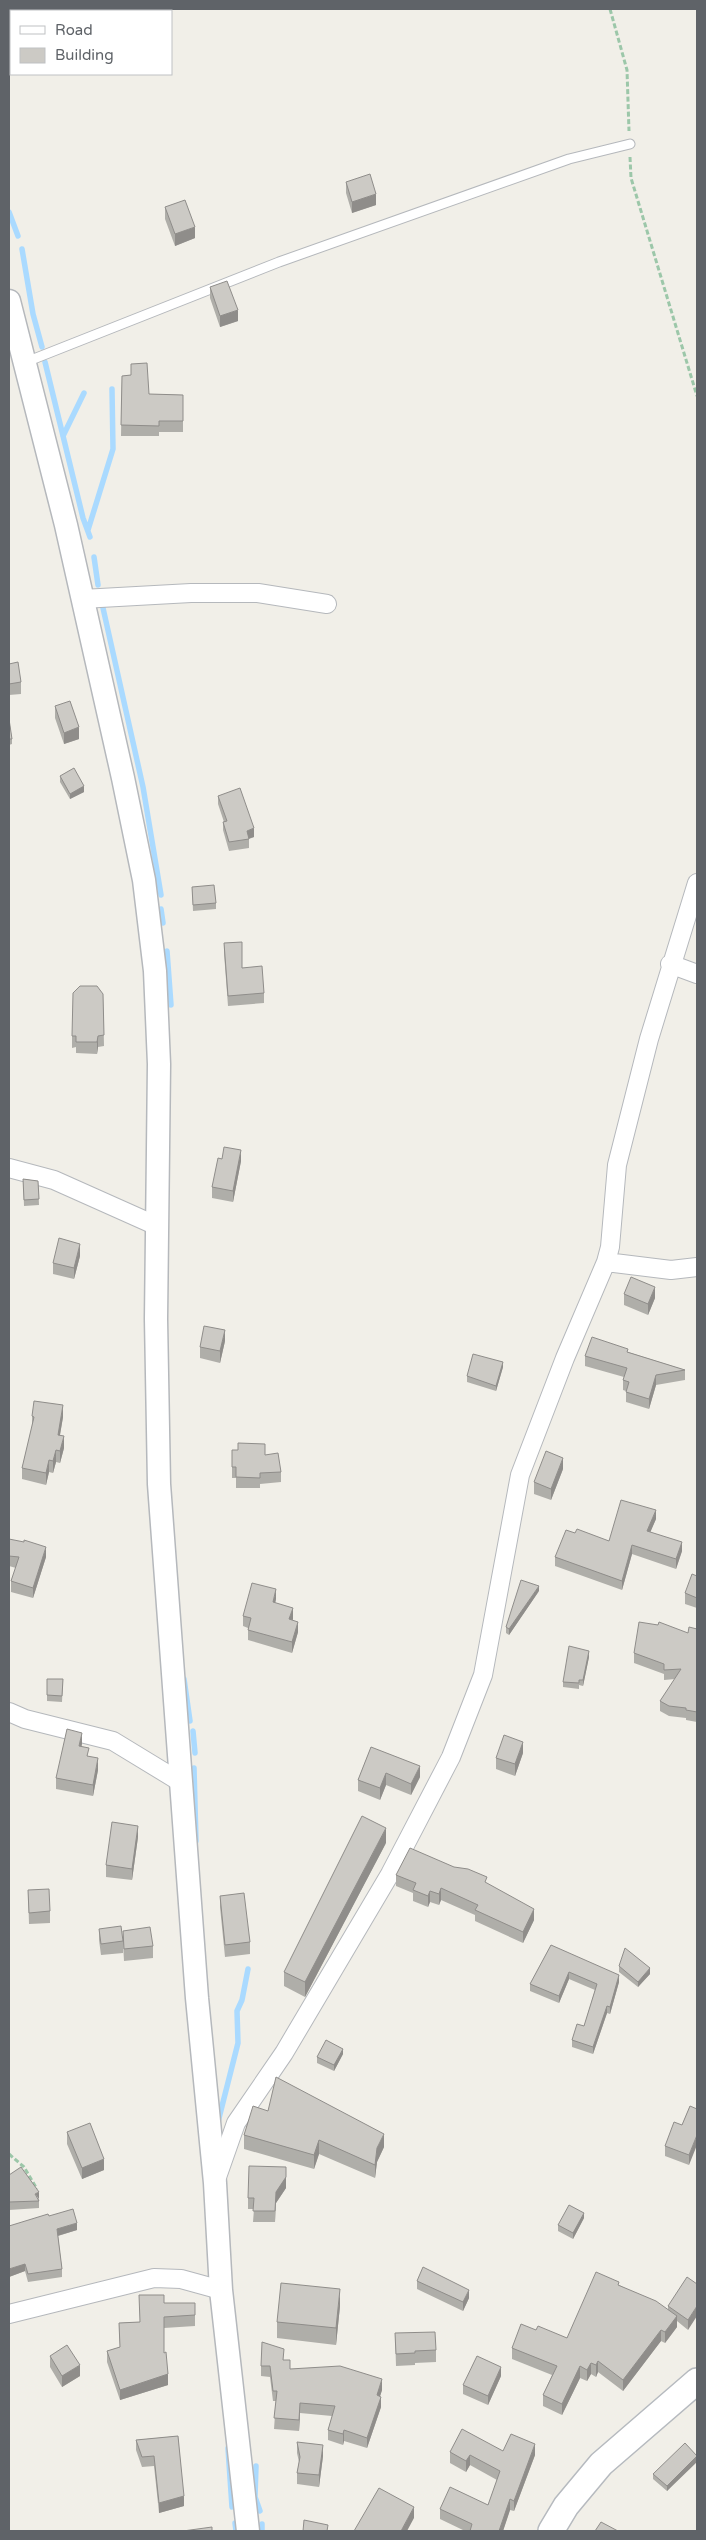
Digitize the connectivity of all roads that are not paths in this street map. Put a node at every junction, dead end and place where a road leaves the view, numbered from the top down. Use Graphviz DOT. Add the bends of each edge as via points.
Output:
graph roads {
  1 [pos="630,144"];
  2 [pos="9,301"];
  3 [pos="26,362"];
  4 [pos="82,599"];
  5 [pos="327,604"];
  6 [pos="697,883"];
  7 [pos="670,964"];
  8 [pos="697,974"];
  9 [pos="9,1168"];
  10 [pos="157,1226"];
  11 [pos="606,1262"];
  12 [pos="697,1267"];
  13 [pos="9,1712"];
  14 [pos="182,1783"];
  15 [pos="215,2183"];
  16 [pos="182,2279"];
  17 [pos="220,2290"];
  18 [pos="9,2314"];
  19 [pos="227,2343"];
  20 [pos="697,2381"];
  21 [pos="248,2531"];
  22 [pos="550,2531"];
  1 -- 3 [label="lane" via="570,159 279,262"];
  2 -- 3 [label="street"];
  3 -- 4 [label="street"];
  4 -- 5 [label="street" via="258,593"];
  4 -- 10 [label="street" via="144,880 155,971 159,1064"];
  6 -- 7 [label="street"];
  7 -- 8 [label="street"];
  7 -- 11 [label="street" via="617,1165"];
  9 -- 10 [label="street" via="54,1180"];
  10 -- 14 [label="street" via="159,1484"];
  11 -- 12 [label="street" via="671,1270"];
  11 -- 15 [label="street" via="520,1475 482,1675 451,1756 390,1874 284,2053 236,2123"];
  13 -- 14 [label="street" via="113,1741"];
  14 -- 15 [label="street" via="197,1998"];
  15 -- 17 [label="street"];
  16 -- 17 [label="street"];
  16 -- 18 [label="street" via="154,2278"];
  16 -- 19 [label="street" via="210,2299"];
  17 -- 19 [label="street"];
  19 -- 21 [label="street"];
  20 -- 22 [label="main road" via="601,2464"];
}
